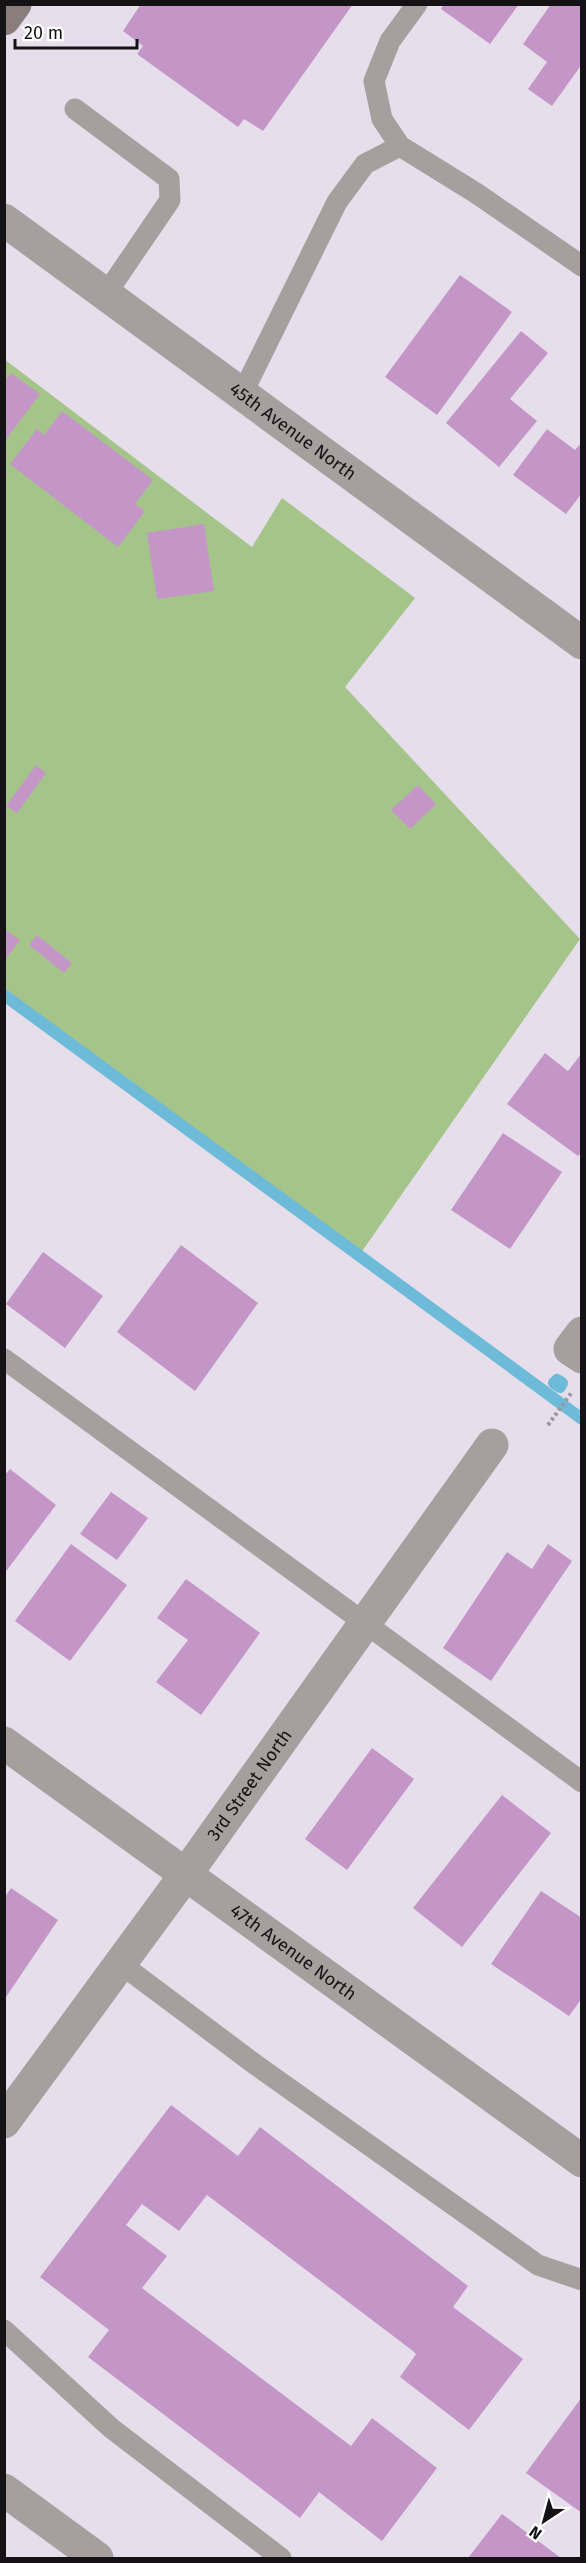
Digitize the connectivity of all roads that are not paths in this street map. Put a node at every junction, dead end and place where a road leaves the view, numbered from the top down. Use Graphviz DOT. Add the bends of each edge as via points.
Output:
graph roads {
  1 [pos="15,4"];
  2 [pos="417,4"];
  3 [pos="4,19"];
  4 [pos="75,109"];
  5 [pos="400,146"];
  6 [pos="4,220"];
  7 [pos="582,266"];
  8 [pos="106,294"];
  9 [pos="242,394"];
  10 [pos="582,643"];
  11 [pos="4,1359"];
  12 [pos="492,1445"];
  13 [pos="364,1622"];
  14 [pos="4,1743"];
  15 [pos="582,1782"];
  16 [pos="186,1874"];
  17 [pos="121,1964"];
  18 [pos="4,2122"];
  19 [pos="582,2162"];
  20 [pos="582,2280"];
  21 [pos="4,2330"];
  22 [pos="4,2490"];
  23 [pos="97,2559"];
  24 [pos="281,2559"];
  1 -- 3 [label="street"];
  2 -- 5 [label="lane" via="390,41 374,81 382,119"];
  4 -- 8 [label="lane" via="169,179 170,200"];
  5 -- 7 [label="lane" via="477,193"];
  5 -- 9 [label="lane" via="365,164 337,202"];
  6 -- 8 [label="street, 45th Avenue North"];
  8 -- 9 [label="street, 45th Avenue North"];
  9 -- 10 [label="street, 45th Avenue North"];
  11 -- 13 [label="lane"];
  12 -- 13 [label="street, 3rd Street North"];
  13 -- 15 [label="lane"];
  13 -- 16 [label="street, 3rd Street North"];
  14 -- 16 [label="street, 47th Avenue North"];
  16 -- 17 [label="street, 3rd Street North"];
  16 -- 19 [label="street, 47th Avenue North"];
  17 -- 18 [label="street, 3rd Street North"];
  17 -- 20 [label="lane" via="538,2265"];
  21 -- 24 [label="lane" via="119,2434"];
  22 -- 23 [label="street"];
}
